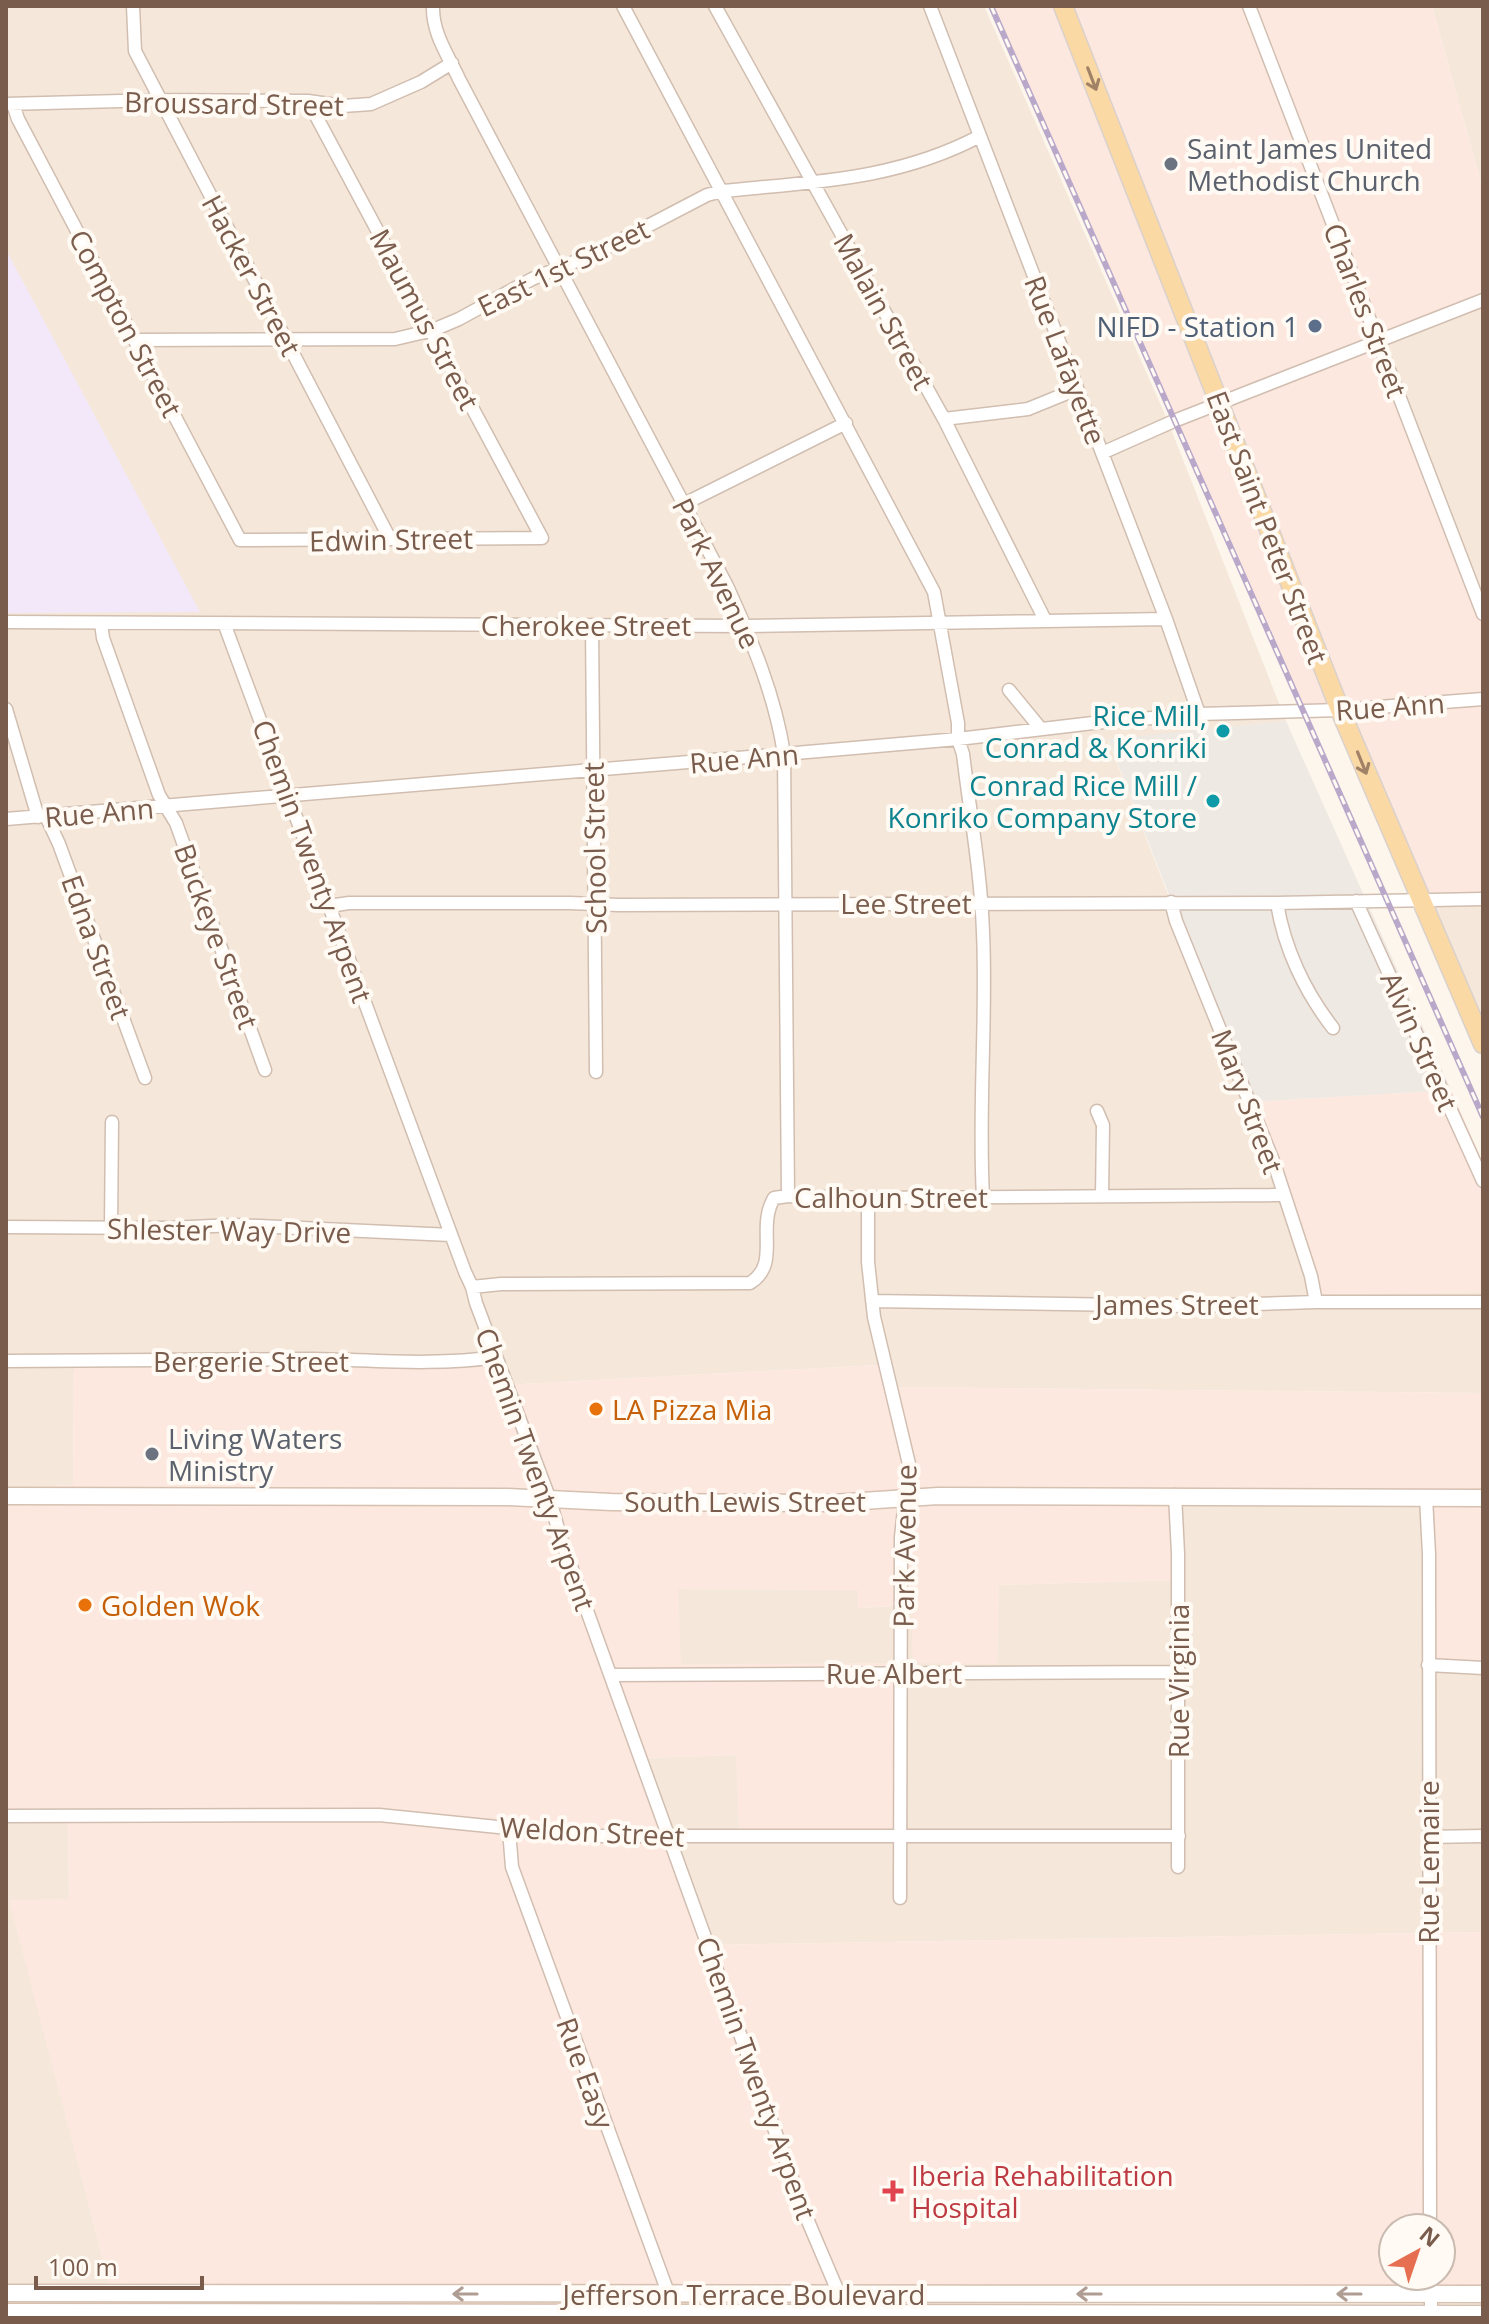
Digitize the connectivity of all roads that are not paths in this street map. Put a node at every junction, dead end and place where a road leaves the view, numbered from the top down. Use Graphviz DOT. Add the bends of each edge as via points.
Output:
graph roads {
  1 [pos="133,6"];
  2 [pos="433,6"];
  3 [pos="623,6"];
  4 [pos="715,6"];
  5 [pos="930,6"];
  6 [pos="1063,6"];
  7 [pos="1249,6"];
  8 [pos="452,63"];
  9 [pos="159,100"];
  10 [pos="308,101"];
  11 [pos="9,104"];
  12 [pos="980,136"];
  13 [pos="812,182"];
  14 [pos="722,191"];
  15 [pos="559,268"];
  16 [pos="1483,300"];
  17 [pos="433,330"];
  18 [pos="135,340"];
  19 [pos="286,340"];
  20 [pos="1379,342"];
  21 [pos="1077,389"];
  22 [pos="1221,404"];
  23 [pos="944,419"];
  24 [pos="846,423"];
  25 [pos="1102,453"];
  26 [pos="684,504"];
  27 [pos="542,538"];
  28 [pos="390,539"];
  29 [pos="240,540"];
  30 [pos="1483,614"];
  31 [pos="1166,619"];
  32 [pos="1045,620"];
  33 [pos="6,622"];
  34 [pos="101,623"];
  35 [pos="224,623"];
  36 [pos="942,624"];
  37 [pos="592,625"];
  38 [pos="745,626"];
  39 [pos="1009,690"];
  40 [pos="1483,699"];
  41 [pos="6,709"];
  42 [pos="1340,710"];
  43 [pos="1199,714"];
  44 [pos="1041,729"];
  45 [pos="958,739"];
  46 [pos="784,754"];
  47 [pos="592,769"];
  48 [pos="287,795"];
  49 [pos="166,807"];
  50 [pos="42,817"];
  51 [pos="6,819"];
  52 [pos="1419,898"];
  53 [pos="1483,899"];
  54 [pos="1356,901"];
  55 [pos="1171,902"];
  56 [pos="981,903"];
  57 [pos="1277,903"];
  58 [pos="594,904"];
  59 [pos="785,904"];
  60 [pos="329,906"];
  61 [pos="1333,1028"];
  62 [pos="1483,1044"];
  63 [pos="265,1070"];
  64 [pos="596,1072"];
  65 [pos="145,1078"];
  66 [pos="1097,1111"];
  67 [pos="112,1122"];
  68 [pos="1483,1181"];
  69 [pos="1284,1195"];
  70 [pos="788,1196"];
  71 [pos="1102,1196"];
  72 [pos="983,1197"];
  73 [pos="868,1198"];
  74 [pos="6,1227"];
  75 [pos="111,1228"];
  76 [pos="451,1235"];
  77 [pos="472,1287"];
  78 [pos="872,1301"];
  79 [pos="1316,1302"];
  80 [pos="1483,1302"];
  81 [pos="496,1357"];
  82 [pos="6,1361"];
  83 [pos="1175,1495"];
  84 [pos="6,1496"];
  85 [pos="1426,1497"];
  86 [pos="1483,1498"];
  87 [pos="905,1499"];
  88 [pos="550,1500"];
  89 [pos="1428,1665"];
  90 [pos="1483,1668"];
  91 [pos="1178,1672"];
  92 [pos="903,1673"];
  93 [pos="611,1675"];
  94 [pos="6,1816"];
  95 [pos="509,1830"];
  96 [pos="1179,1836"];
  97 [pos="1483,1836"];
  98 [pos="671,1837"];
  99 [pos="902,1837"];
  100 [pos="1428,1837"];
  101 [pos="1178,1867"];
  102 [pos="900,1898"];
  103 [pos="1430,2212"];
  104 [pos="350,2292"];
  105 [pos="6,2293"];
  106 [pos="54,2293"];
  107 [pos="667,2293"];
  108 [pos="201,2294"];
  109 [pos="502,2294"];
  110 [pos="839,2294"];
  111 [pos="1431,2294"];
  112 [pos="1483,2294"];
  113 [pos="6,2312"];
  114 [pos="55,2313"];
  115 [pos="200,2313"];
  116 [pos="676,2314"];
  117 [pos="1431,2314"];
  118 [pos="1483,2314"];
  119 [pos="354,2315"];
  120 [pos="507,2315"];
  121 [pos="840,2317"];
  1 -- 9 [label="street, Hacker Street" via="135,51"];
  2 -- 8 [label="street, Park Avenue" via="437,32"];
  3 -- 14 [label="street"];
  4 -- 13 [label="street, Malain Street"];
  5 -- 12 [label="street, Rue Lafayette"];
  6 -- 22 [label="main road, East Saint Peter Street, one-way"];
  7 -- 20 [label="street, Charles Street"];
  8 -- 10 [label="street, Broussard Street" via="371,104"];
  8 -- 15 [label="street, Park Avenue"];
  9 -- 10 [label="street, Broussard Street"];
  9 -- 11 [label="street, Broussard Street"];
  9 -- 19 [label="street, Hacker Street"];
  10 -- 17 [label="street, Maumus Street"];
  11 -- 18 [label="street, Compton Street"];
  12 -- 13 [label="street, East 1st Street" via="885,173"];
  12 -- 21 [label="street, Rue Lafayette"];
  13 -- 14 [label="street, East 1st Street"];
  13 -- 23 [label="street, Malain Street"];
  14 -- 15 [label="street, East 1st Street"];
  14 -- 24 [label="street"];
  15 -- 17 [label="street, East 1st Street"];
  15 -- 26 [label="street, Park Avenue"];
  16 -- 20 [label="street"];
  17 -- 19 [label="street, East 1st Street" via="395,339"];
  17 -- 27 [label="street, Maumus Street"];
  18 -- 19 [label="street, East 1st Street"];
  18 -- 29 [label="street, Compton Street"];
  19 -- 28 [label="street, Hacker Street"];
  20 -- 22 [label="street"];
  20 -- 30 [label="street, Charles Street"];
  21 -- 23 [label="street" via="1028,409"];
  21 -- 25 [label="street, Rue Lafayette"];
  22 -- 25 [label="street"];
  22 -- 42 [label="main road, East Saint Peter Street"];
  23 -- 32 [label="street, Malain Street"];
  24 -- 26 [label="street"];
  24 -- 36 [label="street" via="934,592"];
  25 -- 31 [label="street, Rue Lafayette"];
  26 -- 38 [label="street, Park Avenue"];
  27 -- 28 [label="street, Edwin Street"];
  28 -- 29 [label="street, Edwin Street"];
  31 -- 32 [label="street, Cherokee Street"];
  31 -- 43 [label="street, Rue Lafayette"];
  32 -- 36 [label="street, Cherokee Street"];
  33 -- 34 [label="street, Cherokee Street"];
  34 -- 35 [label="street, Cherokee Street"];
  34 -- 49 [label="street, Buckeye Street"];
  35 -- 37 [label="street, Cherokee Street"];
  35 -- 48 [label="street, Chemin Twenty Arpent"];
  36 -- 38 [label="street, Cherokee Street"];
  36 -- 45 [label="street"];
  37 -- 38 [label="street, Cherokee Street"];
  37 -- 47 [label="street, School Street"];
  38 -- 46 [label="street, Park Avenue" via="779,721"];
  39 -- 44 [label="street"];
  40 -- 42 [label="street, Rue Ann"];
  41 -- 50 [label="street, Edna Street"];
  42 -- 43 [label="street, Rue Ann"];
  42 -- 52 [label="main road, East Saint Peter Street, one-way"];
  43 -- 44 [label="street, Rue Ann"];
  44 -- 45 [label="street, Rue Ann"];
  45 -- 46 [label="street, Rue Ann"];
  45 -- 56 [label="street"];
  46 -- 47 [label="street, Rue Ann"];
  46 -- 59 [label="street, Park Avenue"];
  47 -- 48 [label="street, Rue Ann"];
  47 -- 58 [label="street, School Street"];
  48 -- 49 [label="street, Rue Ann"];
  48 -- 60 [label="street, Chemin Twenty Arpent"];
  49 -- 50 [label="street, Rue Ann"];
  49 -- 63 [label="street, Buckeye Street"];
  50 -- 51 [label="street, Rue Ann"];
  50 -- 65 [label="street, Edna Street" via="59,844"];
  52 -- 53 [label="street, Lee Street"];
  52 -- 54 [label="street, Lee Street"];
  52 -- 62 [label="main road, East Saint Peter Street"];
  54 -- 57 [label="street, Lee Street"];
  54 -- 68 [label="street, Alvin Street"];
  55 -- 56 [label="street, Lee Street"];
  55 -- 57 [label="street, Lee Street"];
  55 -- 69 [label="street, Mary Street"];
  56 -- 59 [label="street, Lee Street"];
  56 -- 72 [label="street"];
  57 -- 61 [label="street" via="1297,967"];
  58 -- 59 [label="street, Lee Street"];
  58 -- 60 [label="street, Lee Street"];
  58 -- 64 [label="street, School Street"];
  59 -- 70 [label="street, Park Avenue"];
  60 -- 76 [label="street, Chemin Twenty Arpent"];
  66 -- 71 [label="street" via="1103,1125"];
  67 -- 75 [label="street"];
  69 -- 71 [label="street, Calhoun Street"];
  69 -- 79 [label="street, Mary Street"];
  70 -- 73 [label="street, Calhoun Street"];
  70 -- 77 [label="street, Calhoun Street" via="774,1198 768,1209 767,1264 750,1283"];
  71 -- 72 [label="street, Calhoun Street"];
  72 -- 73 [label="street, Calhoun Street"];
  73 -- 78 [label="street, Park Avenue"];
  74 -- 75 [label="street, Shlester Way Drive"];
  75 -- 76 [label="street, Shlester Way Drive" via="235,1225"];
  76 -- 77 [label="street, Chemin Twenty Arpent"];
  77 -- 81 [label="street, Chemin Twenty Arpent"];
  78 -- 79 [label="street, James Street" via="1192,1306"];
  78 -- 87 [label="street, Park Avenue" via="909,1464"];
  79 -- 80 [label="street, James Street"];
  81 -- 82 [label="street, Bergerie Street" via="412,1362"];
  81 -- 88 [label="street, Chemin Twenty Arpent"];
  83 -- 85 [label="street, South Lewis Street"];
  83 -- 87 [label="street, South Lewis Street"];
  83 -- 91 [label="street, Rue Virginia"];
  84 -- 88 [label="street, South Lewis Street"];
  85 -- 86 [label="street, South Lewis Street"];
  85 -- 89 [label="street, Rue Lemaire"];
  87 -- 88 [label="street, South Lewis Street"];
  87 -- 92 [label="street, Park Avenue"];
  88 -- 93 [label="street, Chemin Twenty Arpent"];
  89 -- 90 [label="street"];
  89 -- 100 [label="street, Rue Lemaire"];
  91 -- 92 [label="street, Rue Albert"];
  91 -- 96 [label="street, Rue Virginia"];
  92 -- 93 [label="street, Rue Albert"];
  92 -- 99 [label="street, Park Avenue"];
  93 -- 98 [label="street, Chemin Twenty Arpent"];
  94 -- 95 [label="street, Weldon Street" via="379,1815"];
  95 -- 98 [label="street, Weldon Street"];
  95 -- 107 [label="street, Rue Easy" via="512,1867"];
  96 -- 99 [label="street, Weldon Street"];
  96 -- 101 [label="street, Rue Virginia"];
  97 -- 100 [label="street"];
  98 -- 99 [label="street, Weldon Street"];
  98 -- 110 [label="street, Chemin Twenty Arpent" via="800,2200"];
  99 -- 102 [label="street, Park Avenue"];
  100 -- 103 [label="street, Rue Lemaire"];
  104 -- 108 [label="street, Jefferson Terrace Boulevard"];
  109 -- 104 [label="street, Jefferson Terrace Boulevard, one-way"];
  104 -- 119 [label="street"];
  105 -- 106 [label="street, Jefferson Terrace Boulevard"];
  106 -- 108 [label="street, Jefferson Terrace Boulevard"];
  106 -- 114 [label="street"];
  107 -- 109 [label="street, Jefferson Terrace Boulevard"];
  107 -- 110 [label="street, Jefferson Terrace Boulevard"];
  107 -- 116 [label="street, Rue Easy"];
  108 -- 115 [label="street"];
  109 -- 120 [label="street"];
  111 -- 110 [label="street, Jefferson Terrace Boulevard, one-way"];
  110 -- 121 [label="street, Chemin Twenty Arpent"];
  111 -- 112 [label="street, Jefferson Terrace Boulevard"];
  111 -- 117 [label="street"];
  113 -- 114 [label="street, Jefferson Terrace Boulevard"];
  114 -- 115 [label="street, Jefferson Terrace Boulevard"];
  115 -- 119 [label="street, Jefferson Terrace Boulevard"];
  116 -- 120 [label="street, Jefferson Terrace Boulevard"];
  116 -- 121 [label="street, Jefferson Terrace Boulevard"];
  117 -- 118 [label="street, Jefferson Terrace Boulevard"];
  117 -- 121 [label="street, Jefferson Terrace Boulevard"];
  119 -- 120 [label="street, Jefferson Terrace Boulevard"];
}
